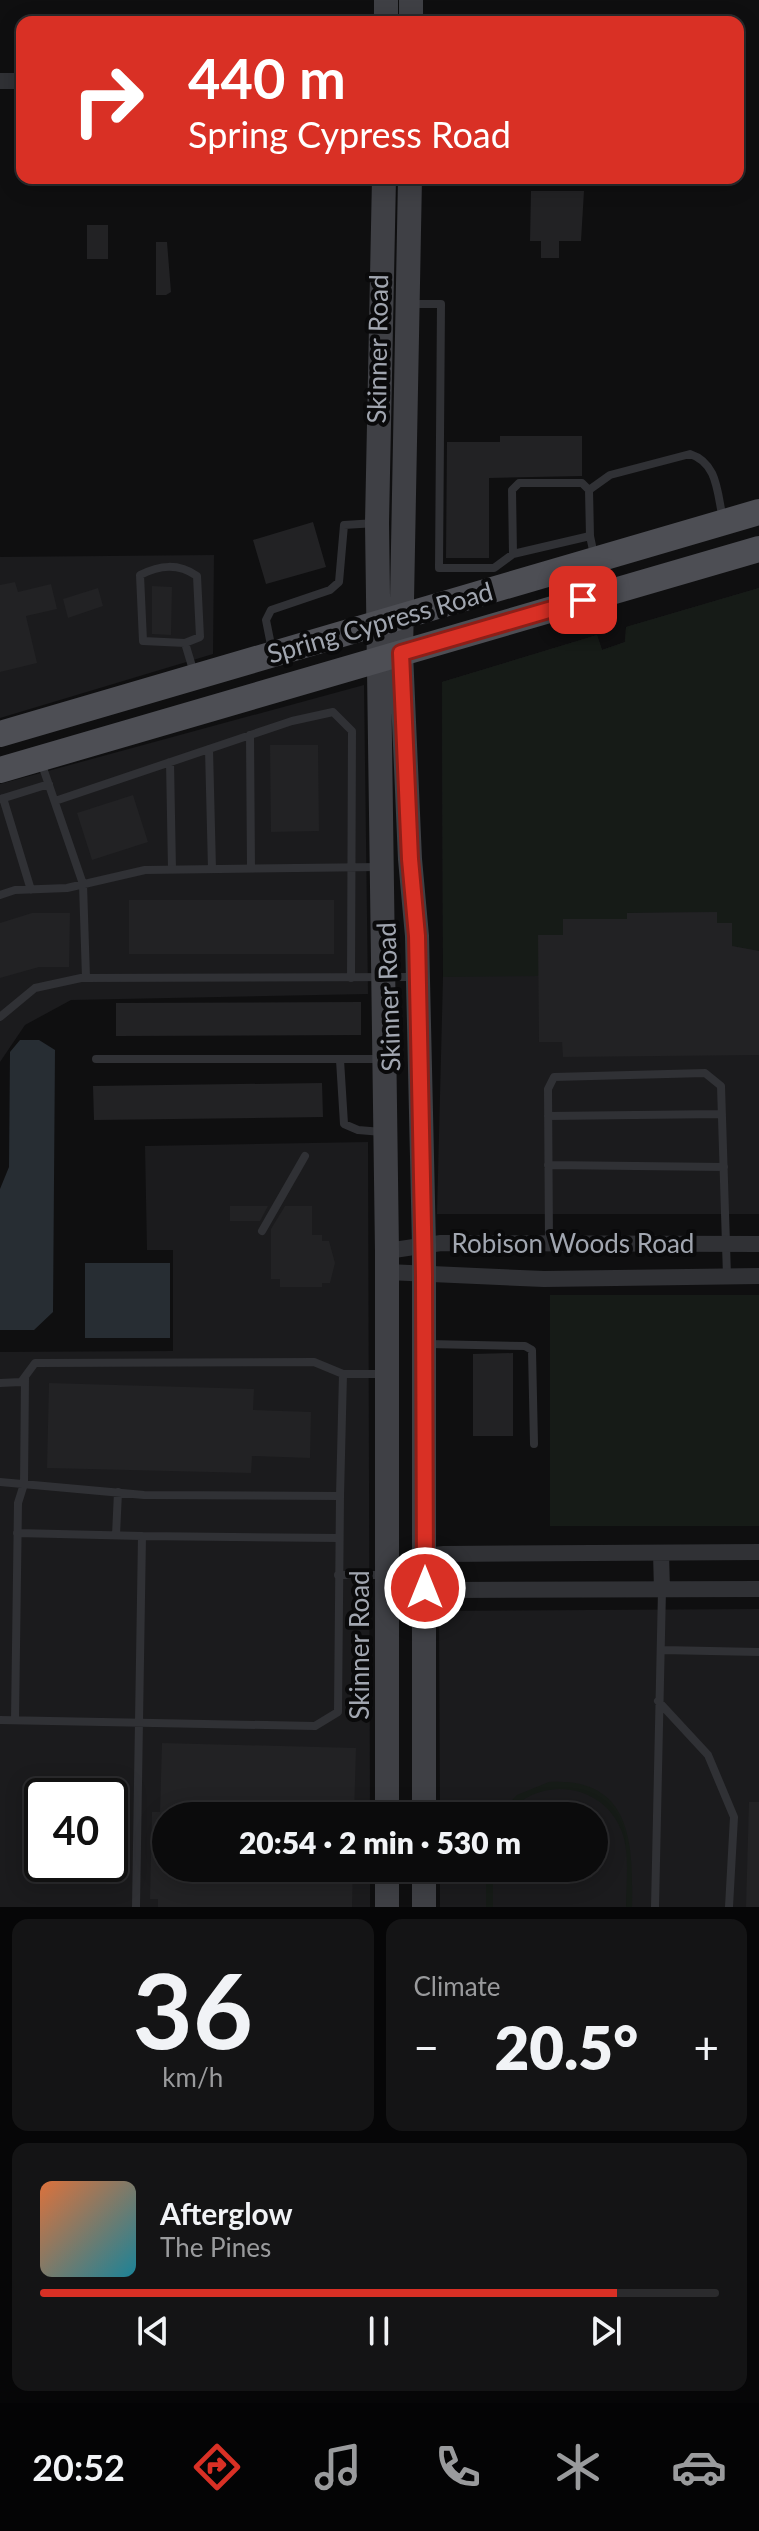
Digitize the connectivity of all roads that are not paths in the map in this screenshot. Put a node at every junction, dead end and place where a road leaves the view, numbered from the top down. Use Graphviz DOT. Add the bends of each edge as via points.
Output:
graph roads {
  1 [pos="384,184"];
  2 [pos="410,184"];
  3 [pos="382,299"];
  4 [pos="407,302"];
  5 [pos="589,490"];
  6 [pos="759,512"];
  7 [pos="723,522"];
  8 [pos="377,523"];
  9 [pos="593,548"];
  10 [pos="746,553"];
  11 [pos="513,554"];
  12 [pos="405,616"];
  13 [pos="377,624"];
  14 [pos="185,643"];
  15 [pos="273,654"];
  16 [pos="390,656"];
  17 [pos="195,677"];
  18 [pos="36,724"];
  19 [pos="0,734"];
  20 [pos="250,735"];
  21 [pos="209,749"];
  22 [pos="40,758"];
  23 [pos="170,762"];
  24 [pos="0,770"];
  25 [pos="49,784"];
  26 [pos="2,799"];
  27 [pos="55,801"];
  28 [pos="349,867"];
  29 [pos="380,867"];
  30 [pos="251,868"];
  31 [pos="172,869"];
  32 [pos="212,869"];
  33 [pos="83,884"];
  34 [pos="31,890"];
  35 [pos="0,895"];
  36 [pos="418,977"];
  37 [pos="86,978"];
  38 [pos="351,978"];
  39 [pos="381,978"];
  40 [pos="0,1017"];
  41 [pos="96,1059"];
  42 [pos="383,1059"];
  43 [pos="340,1060"];
  44 [pos="722,1114"];
  45 [pos="548,1116"];
  46 [pos="385,1132"];
  47 [pos="305,1156"];
  48 [pos="548,1165"];
  49 [pos="724,1167"];
  50 [pos="262,1231"];
  51 [pos="727,1244"];
  52 [pos="759,1244"];
  53 [pos="424,1245"];
  54 [pos="549,1246"];
  55 [pos="387,1262"];
  56 [pos="424,1275"];
  57 [pos="759,1276"];
  58 [pos="726,1277"];
  59 [pos="423,1344"];
  60 [pos="343,1374"];
  61 [pos="387,1374"];
  62 [pos="25,1377"];
  63 [pos="0,1383"];
  64 [pos="534,1444"];
  65 [pos="0,1482"];
  66 [pos="24,1484"];
  67 [pos="118,1492"];
  68 [pos="340,1496"];
  69 [pos="17,1533"];
  70 [pos="116,1535"];
  71 [pos="142,1536"];
  72 [pos="339,1538"];
  73 [pos="759,1552"];
  74 [pos="661,1553"];
  75 [pos="425,1556"];
  76 [pos="338,1575"];
  77 [pos="388,1575"];
  78 [pos="425,1588"];
  79 [pos="759,1589"];
  80 [pos="662,1590"];
  81 [pos="662,1650"];
  82 [pos="759,1652"];
  83 [pos="658,1701"];
  84 [pos="0,1720"];
  85 [pos="15,1720"];
  86 [pos="138,1723"];
  87 [pos="387,1802"];
  88 [pos="424,1802"];
  89 [pos="387,1882"];
  90 [pos="424,1882"];
  91 [pos="136,1907"];
  92 [pos="387,1907"];
  93 [pos="424,1907"];
  94 [pos="655,1907"];
  95 [pos="729,1907"];
  1 -- 3 [label="street, Skinner Road"];
  2 -- 4 [label="street, Skinner Road"];
  3 -- 4 [label="street"];
  3 -- 8 [label="street, Skinner Road"];
  4 -- 11 [label="lane" via="441,304 439,568 494,568"];
  4 -- 12 [label="street, Skinner Road"];
  5 -- 7 [label="lane" via="610,475 690,454 712,469"];
  5 -- 9 [label="lane"];
  5 -- 11 [label="lane" via="582,483 519,483 512,490"];
  6 -- 7 [label="main road, Spring Cypress Road"];
  7 -- 9 [label="main road, Spring Cypress Road"];
  7 -- 10 [label="main road"];
  8 -- 13 [label="street, Skinner Road"];
  8 -- 15 [label="lane" via="344,525 339,582 330,590 271,610 266,620"];
  9 -- 11 [label="lane"];
  9 -- 12 [label="main road, Spring Cypress Road"];
  10 -- 16 [label="main road, Spring Cypress Road"];
  12 -- 13 [label="main road, Spring Cypress Road"];
  12 -- 16 [label="street, Skinner Road"];
  13 -- 15 [label="main road, Spring Cypress Road"];
  13 -- 16 [label="street, Skinner Road"];
  14 -- 14 [label="lane" via="143,641 140,575 155,567 184,567 197,576 200,637"];
  14 -- 17 [label="lane"];
  15 -- 17 [label="main road, Spring Cypress Road"];
  16 -- 22 [label="main road, Spring Cypress Road"];
  16 -- 29 [label="street, Skinner Road"];
  16 -- 36 [label="street, Skinner Road"];
  17 -- 18 [label="main road, Spring Cypress Road"];
  18 -- 19 [label="main road, Spring Cypress Road"];
  18 -- 22 [label="main road"];
  20 -- 21 [label="lane"];
  20 -- 28 [label="lane" via="333,712 352,731"];
  20 -- 30 [label="lane"];
  21 -- 23 [label="lane"];
  21 -- 32 [label="lane"];
  22 -- 24 [label="main road, Spring Cypress Road"];
  22 -- 25 [label="lane"];
  23 -- 27 [label="lane"];
  23 -- 31 [label="lane"];
  25 -- 26 [label="lane"];
  25 -- 27 [label="lane"];
  26 -- 34 [label="lane"];
  27 -- 33 [label="lane"];
  28 -- 29 [label="lane"];
  28 -- 30 [label="lane"];
  28 -- 38 [label="lane"];
  29 -- 39 [label="street, Skinner Road"];
  30 -- 32 [label="lane"];
  31 -- 32 [label="lane"];
  31 -- 33 [label="lane"];
  33 -- 34 [label="lane"];
  33 -- 37 [label="lane"];
  34 -- 35 [label="lane"];
  36 -- 39 [label="lane"];
  36 -- 53 [label="street, Skinner Road"];
  37 -- 38 [label="lane"];
  37 -- 40 [label="lane" via="35,988"];
  38 -- 39 [label="lane"];
  39 -- 42 [label="street, Skinner Road"];
  41 -- 43 [label="lane"];
  42 -- 43 [label="lane"];
  42 -- 46 [label="street, Skinner Road"];
  43 -- 46 [label="lane" via="344,1124"];
  44 -- 45 [label="lane"];
  44 -- 45 [label="lane" via="721,1086 705,1073 554,1077 548,1089"];
  44 -- 49 [label="lane"];
  45 -- 48 [label="lane"];
  46 -- 55 [label="street, Skinner Road"];
  47 -- 50 [label="lane"];
  48 -- 49 [label="lane"];
  48 -- 54 [label="lane"];
  49 -- 51 [label="lane"];
  51 -- 52 [label="street, Robison Woods Road"];
  51 -- 54 [label="street, Robison Woods Road"];
  51 -- 58 [label="lane"];
  53 -- 54 [label="street, Robison Woods Road"];
  53 -- 55 [label="street, Robison Woods Road"];
  53 -- 56 [label="street, Skinner Road"];
  55 -- 56 [label="street, Robison Woods Road"];
  55 -- 61 [label="street, Skinner Road"];
  56 -- 58 [label="street, Robison Woods Road"];
  56 -- 59 [label="street, Skinner Road"];
  57 -- 58 [label="street, Robison Woods Road"];
  59 -- 64 [label="lane" via="532,1350"];
  59 -- 75 [label="street, Skinner Road"];
  60 -- 61 [label="lane"];
  60 -- 62 [label="lane" via="314,1362 35,1363"];
  60 -- 68 [label="lane"];
  61 -- 77 [label="street, Skinner Road"];
  62 -- 63 [label="lane"];
  62 -- 66 [label="lane"];
  65 -- 66 [label="lane"];
  66 -- 67 [label="lane"];
  66 -- 69 [label="lane"];
  67 -- 68 [label="lane"];
  67 -- 70 [label="lane"];
  68 -- 72 [label="lane"];
  69 -- 70 [label="lane"];
  69 -- 85 [label="lane"];
  70 -- 71 [label="lane"];
  71 -- 72 [label="lane"];
  71 -- 86 [label="lane"];
  72 -- 76 [label="lane"];
  73 -- 74 [label="street"];
  74 -- 75 [label="street"];
  74 -- 80 [label="street"];
  75 -- 77 [label="street"];
  75 -- 78 [label="street, Skinner Road"];
  76 -- 77 [label="lane"];
  76 -- 86 [label="lane" via="338,1712 315,1726"];
  77 -- 78 [label="street"];
  77 -- 87 [label="street, Skinner Road"];
  78 -- 80 [label="street"];
  78 -- 88 [label="street, Skinner Road"];
  79 -- 80 [label="street"];
  80 -- 81 [label="lane"];
  81 -- 82 [label="lane"];
  81 -- 83 [label="lane"];
  83 -- 94 [label="lane"];
  83 -- 95 [label="lane" via="708,1755 734,1817"];
  84 -- 85 [label="lane"];
  85 -- 86 [label="lane"];
  86 -- 91 [label="lane"];
  89 -- 92 [label="street"];
  90 -- 93 [label="street"];
}
